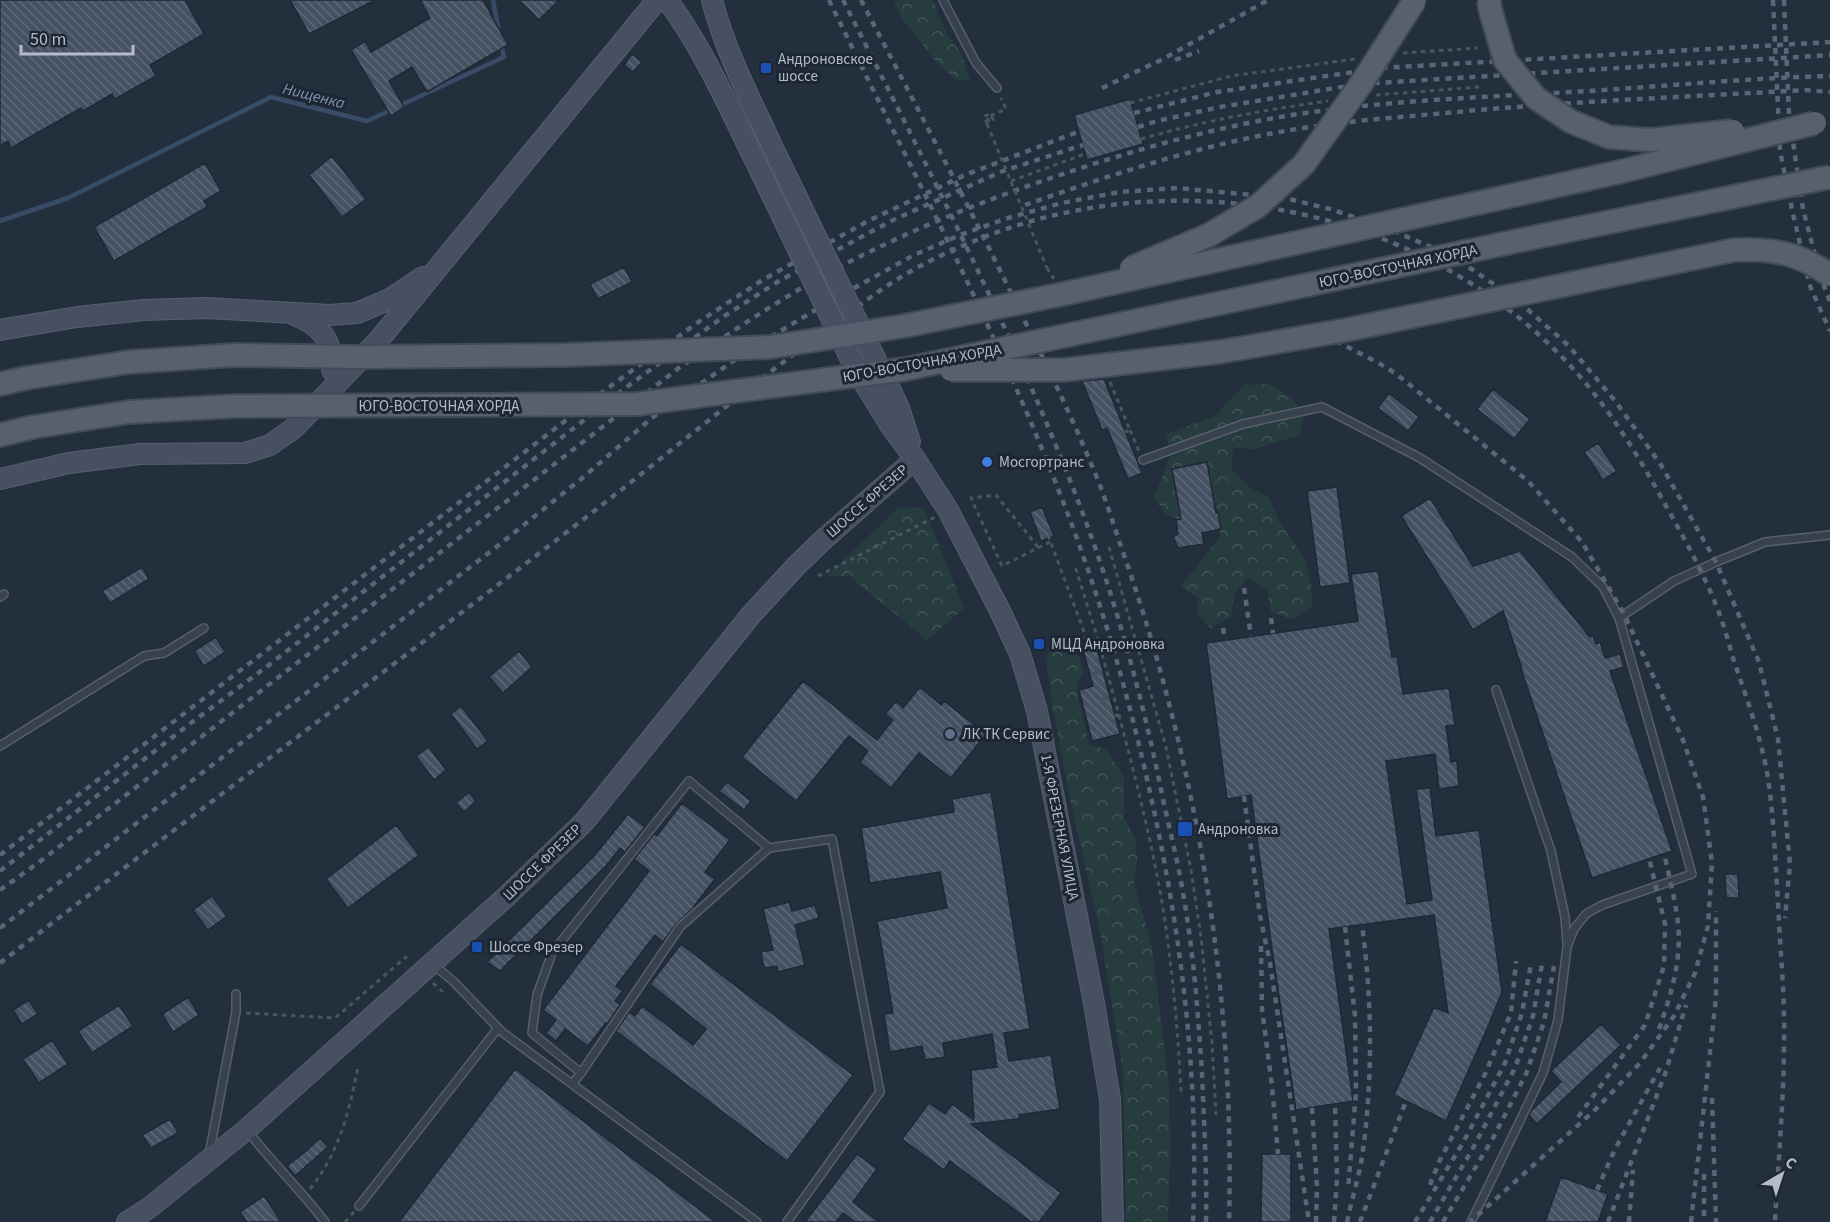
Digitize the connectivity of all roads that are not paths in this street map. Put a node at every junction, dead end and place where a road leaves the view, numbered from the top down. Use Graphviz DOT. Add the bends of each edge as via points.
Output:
graph roads {
  1 [pos="657,0"];
  2 [pos="667,0"];
  3 [pos="712,0"];
  4 [pos="943,0"];
  5 [pos="1414,0"];
  6 [pos="1489,0"];
  7 [pos="997,88"];
  8 [pos="1823,122"];
  9 [pos="1830,177"];
  10 [pos="440,266"];
  11 [pos="1830,275"];
  12 [pos="1063,294"];
  13 [pos="286,312"];
  14 [pos="0,330"];
  15 [pos="906,369"];
  16 [pos="0,384"];
  17 [pos="323,398"];
  18 [pos="0,435"];
  19 [pos="915,459"];
  20 [pos="1143,460"];
  21 [pos="0,479"];
  22 [pos="1830,535"];
  23 [pos="1619,618"];
  24 [pos="204,628"];
  25 [pos="1496,690"];
  26 [pos="0,746"];
  27 [pos="770,848"];
  28 [pos="1567,947"];
  29 [pos="432,972"];
  30 [pos="236,994"];
  31 [pos="498,1028"];
  32 [pos="581,1073"];
  33 [pos="572,1084"];
  34 [pos="247,1129"];
  35 [pos="208,1160"];
  36 [pos="359,1206"];
  37 [pos="127,1222"];
  38 [pos="325,1222"];
  39 [pos="758,1222"];
  40 [pos="787,1222"];
  41 [pos="1113,1222"];
  42 [pos="1471,1222"];
  1 -- 10 [label="street"];
  2 -- 19 [label="street, 1-Я ФРЕЗЕРНАЯ УЛИЦА, bridge" via="709,66 856,370"];
  3 -- 19 [label="street, 1-Я ФРЕЗЕРНАЯ УЛИЦА, bridge" via="742,80 898,408"];
  4 -- 7 [label="lane" via="976,63"];
  5 -- 12 [label="main road, bridge" via="1304,164 1258,206 1209,235"];
  6 -- 8 [label="main road, bridge" via="1505,60 1536,98 1570,121 1609,137 1650,140"];
  8 -- 12 [label="main road, bridge" via="1619,172"];
  9 -- 15 [label="main road, ЮГО-ВОСТОЧНАЯ ХОРДА, bridge"];
  10 -- 13 [label="street" via="390,299 357,312"];
  10 -- 17 [label="street" via="378,341"];
  11 -- 15 [label="main road, bridge" via="1788,254 1734,250 1346,330 1219,352 1063,370"];
  12 -- 16 [label="main road, bridge" via="904,326 771,347 566,355 234,355 129,362"];
  13 -- 14 [label="street" via="144,310"];
  13 -- 17 [label="street" via="314,326 331,346 332,371"];
  15 -- 18 [label="main road, ЮГО-ВОСТОЧНАЯ ХОРДА, bridge" via="637,404 235,406 129,412"];
  17 -- 21 [label="street" via="294,428 270,445 245,453 140,454 69,463"];
  19 -- 29 [label="street, ШОССЕ ФРЕЗЕР" via="796,565 584,822"];
  19 -- 41 [label="street, 1-Я ФРЕЗЕРНАЯ УЛИЦА" via="948,510 1000,611 1020,654 1037,711 1095,1003 1110,1099"];
  20 -- 23 [label="lane" via="1242,424 1322,407 1420,458 1572,557 1603,586"];
  22 -- 23 [label="lane" via="1755,546 1674,581"];
  23 -- 28 [label="lane" via="1692,874 1586,914"];
  24 -- 26 [label="lane" via="164,653 144,656"];
  25 -- 28 [label="lane" via="1551,851"];
  27 -- 32 [label="lane" via="680,927"];
  27 -- 32 [label="lane" via="689,781 552,953 537,995 532,1033"];
  27 -- 40 [label="lane" via="832,839 880,1092"];
  28 -- 42 [label="lane" via="1558,1020 1543,1073"];
  29 -- 31 [label="lane" via="454,982"];
  29 -- 34 [label="street, ШОССЕ ФРЕЗЕР"];
  30 -- 35 [label="lane"];
  31 -- 33 [label="lane"];
  31 -- 36 [label="lane"];
  32 -- 33 [label="lane"];
  33 -- 39 [label="lane"];
  34 -- 35 [label="street, ШОССЕ ФРЕЗЕР"];
  34 -- 38 [label="lane"];
  35 -- 37 [label="street, ШОССЕ ФРЕЗЕР"];
}
